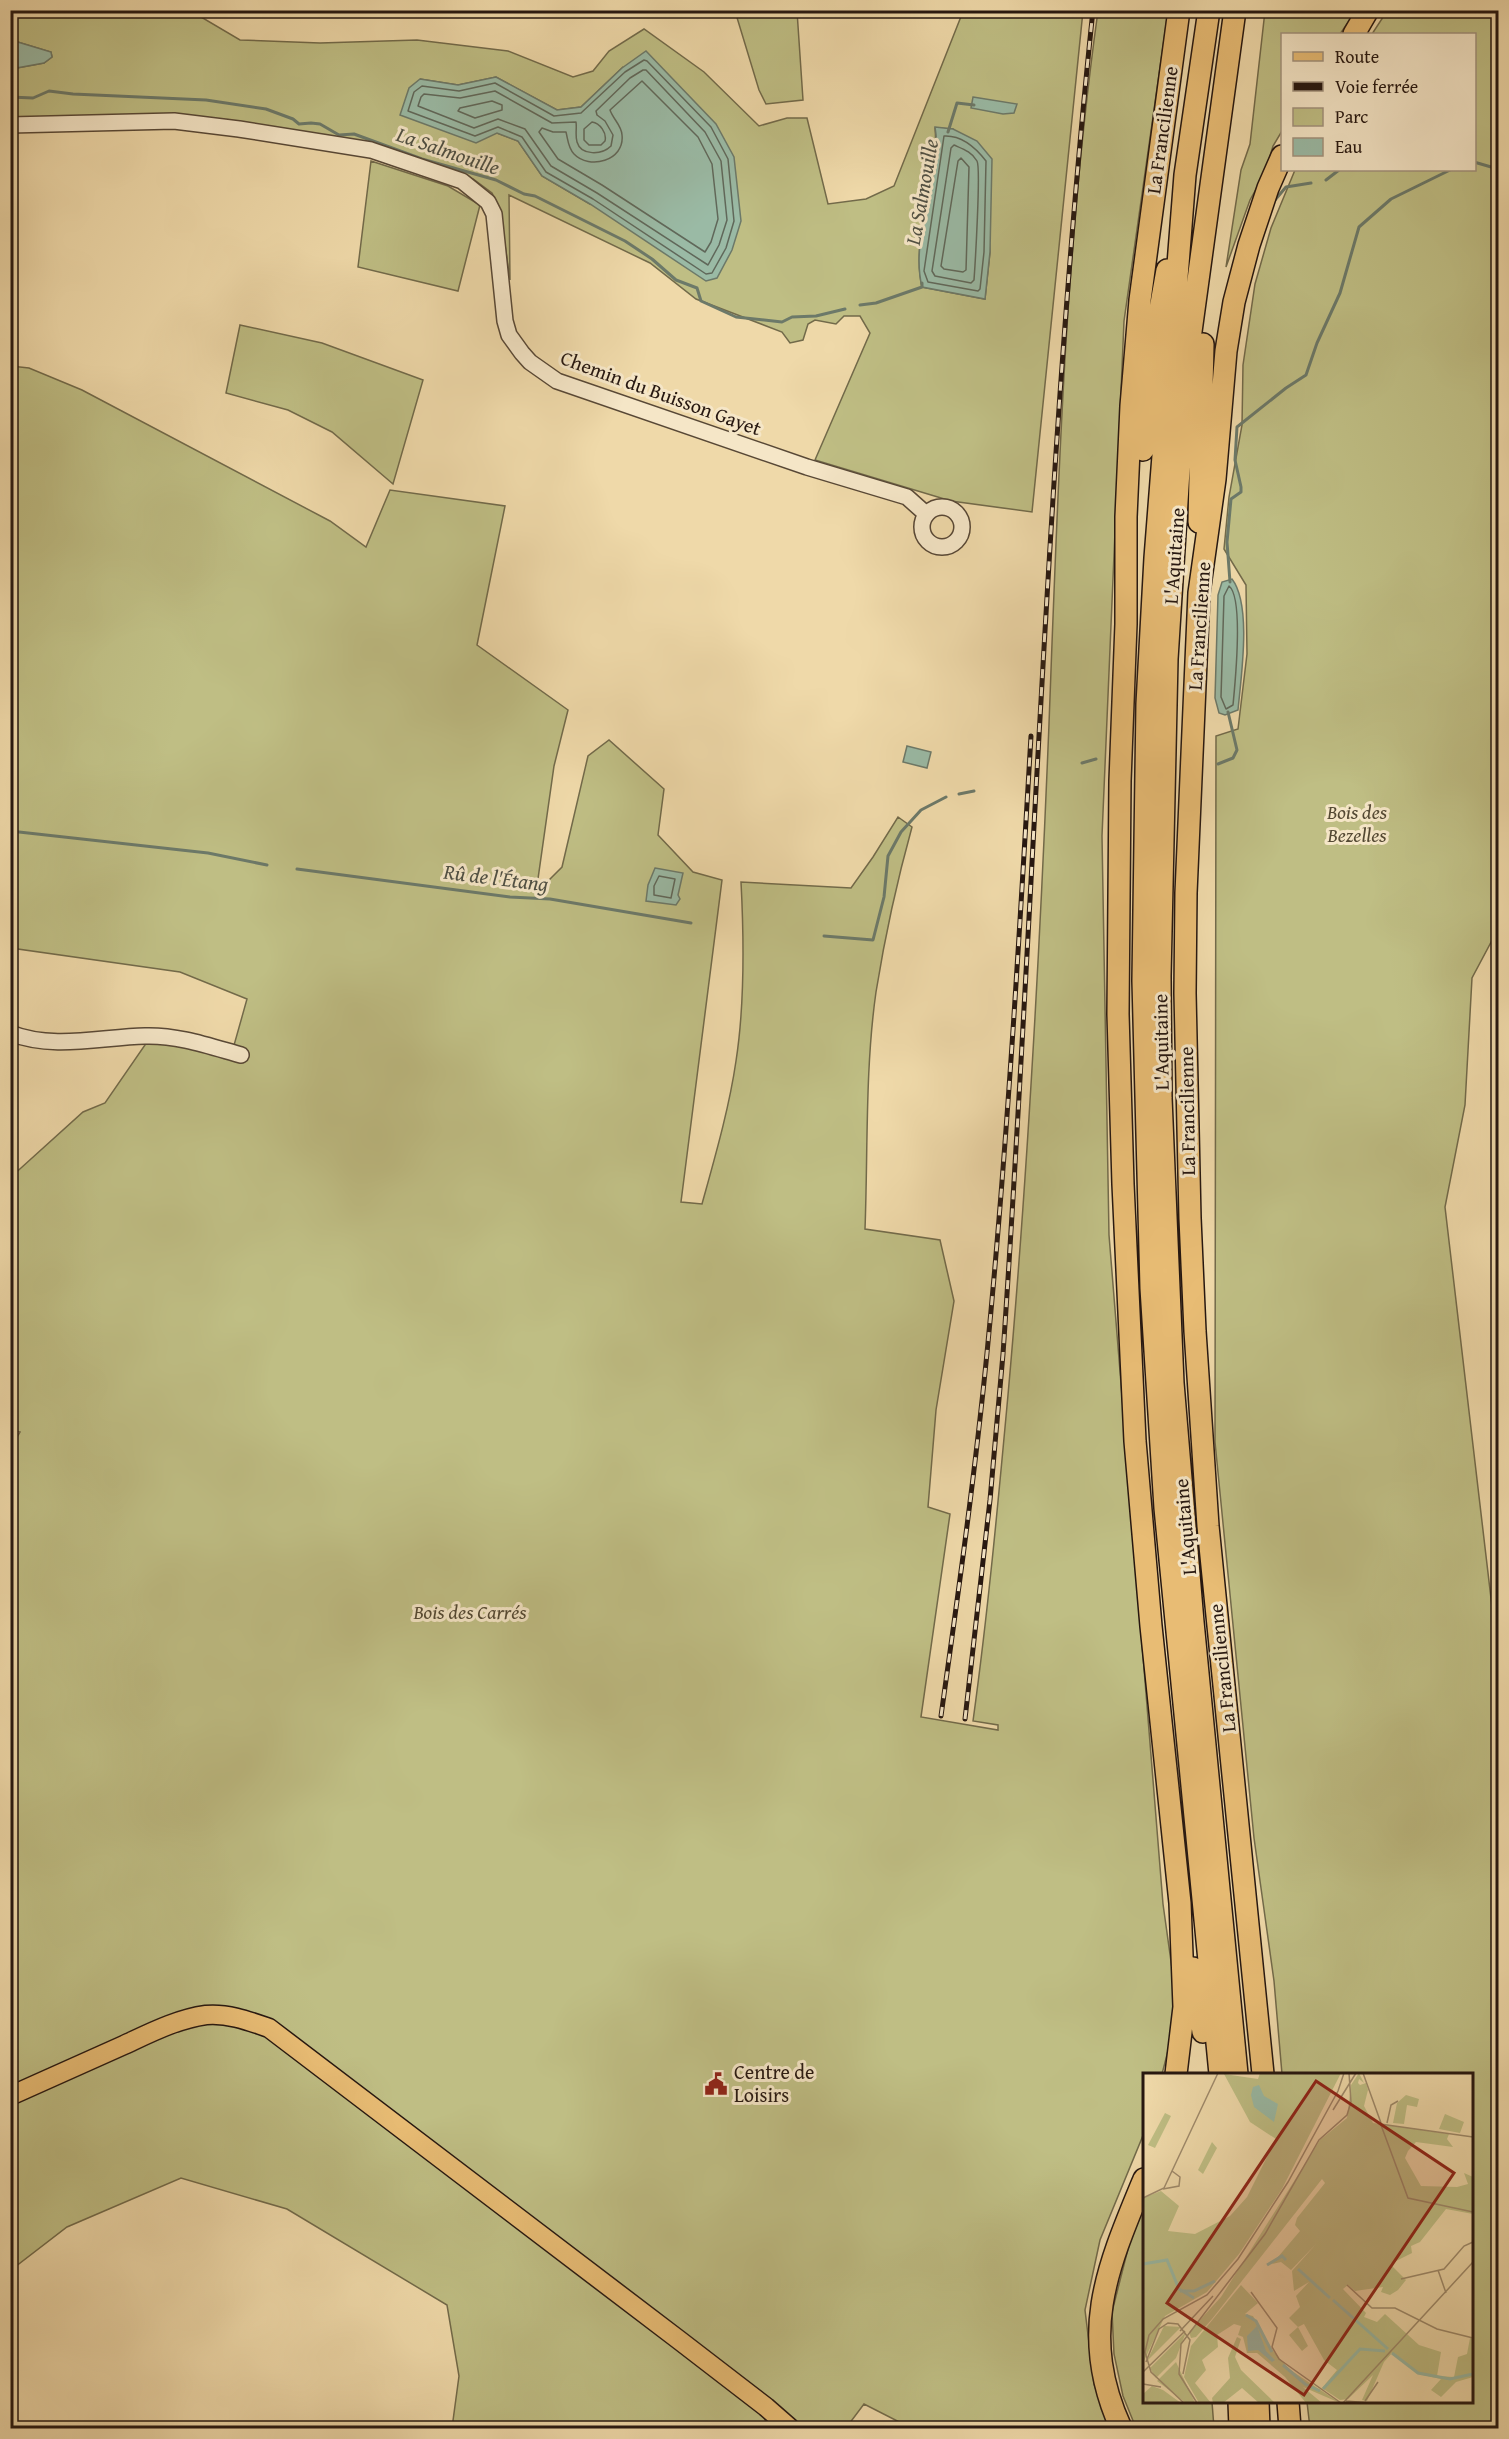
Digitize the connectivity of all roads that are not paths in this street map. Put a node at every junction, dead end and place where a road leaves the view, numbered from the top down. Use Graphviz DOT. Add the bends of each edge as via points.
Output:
graph roads {
  1 [pos="1179,10"];
  2 [pos="1209,10"];
  3 [pos="1235,10"];
  4 [pos="1368,10"];
  5 [pos="1355,33"];
  6 [pos="10,125"];
  7 [pos="1281,159"];
  8 [pos="1185,175"];
  9 [pos="1206,235"];
  10 [pos="926,514"];
  11 [pos="1199,593"];
  12 [pos="1126,624"];
  13 [pos="10,1033"];
  14 [pos="241,1055"];
  15 [pos="1180,1903"];
  16 [pos="1176,2073"];
  17 [pos="1209,2073"];
  18 [pos="1220,2073"];
  19 [pos="1237,2073"];
  20 [pos="1263,2073"];
  21 [pos="10,2096"];
  22 [pos="1143,2182"];
  23 [pos="1239,2403"];
  24 [pos="1258,2403"];
  25 [pos="1272,2403"];
  26 [pos="1288,2403"];
  27 [pos="766,2407"];
  28 [pos="775,2428"];
  29 [pos="790,2428"];
  30 [pos="1121,2428"];
  31 [pos="1240,2428"];
  32 [pos="1259,2428"];
  33 [pos="1272,2428"];
  34 [pos="1290,2428"];
  1 -- 12 [label="highway, La Francilienne" via="1135,351 1126,517"];
  2 -- 8 [label="highway, L'Aquitaine"];
  3 -- 9 [label="highway, L'Aquitaine"];
  4 -- 5 [label="highway"];
  6 -- 10 [label="street, Chemin du Buisson Gayet" via="162,121 239,129 371,150 462,181 488,202 494,214 509,335 543,373 626,407 907,497"];
  7 -- 11 [label="highway, La Francilienne" via="1255,226 1234,302"];
  8 -- 12 [label="highway" via="1154,343"];
  8 -- 18 [label="highway, L'Aquitaine" via="1150,641 1143,857 1144,1061 1151,1288 1165,1508"];
  9 -- 11 [label="highway"];
  9 -- 19 [label="highway, L'Aquitaine" via="1189,346 1167,659 1161,838 1161,1098 1173,1383"];
  11 -- 20 [label="highway, La Francilienne" via="1186,893 1190,1229 1210,1547"];
  12 -- 15 [label="highway, La Francilienne" via="1118,1002 1124,1206 1136,1453"];
  13 -- 14 [label="street" via="28,1039 69,1042 172,1037"];
  15 -- 16 [label="highway" via="1184,2007"];
  15 -- 17 [label="highway"];
  21 -- 27 [label="main road" via="186,2020 221,2015 269,2028"];
  22 -- 30 [label="highway" via="1114,2251 1101,2303 1102,2371"];
  23 -- 31 [label="highway"];
  24 -- 32 [label="highway"];
  25 -- 33 [label="highway"];
  26 -- 34 [label="highway"];
  27 -- 28 [label="main road"];
  27 -- 29 [label="main road"];
}
